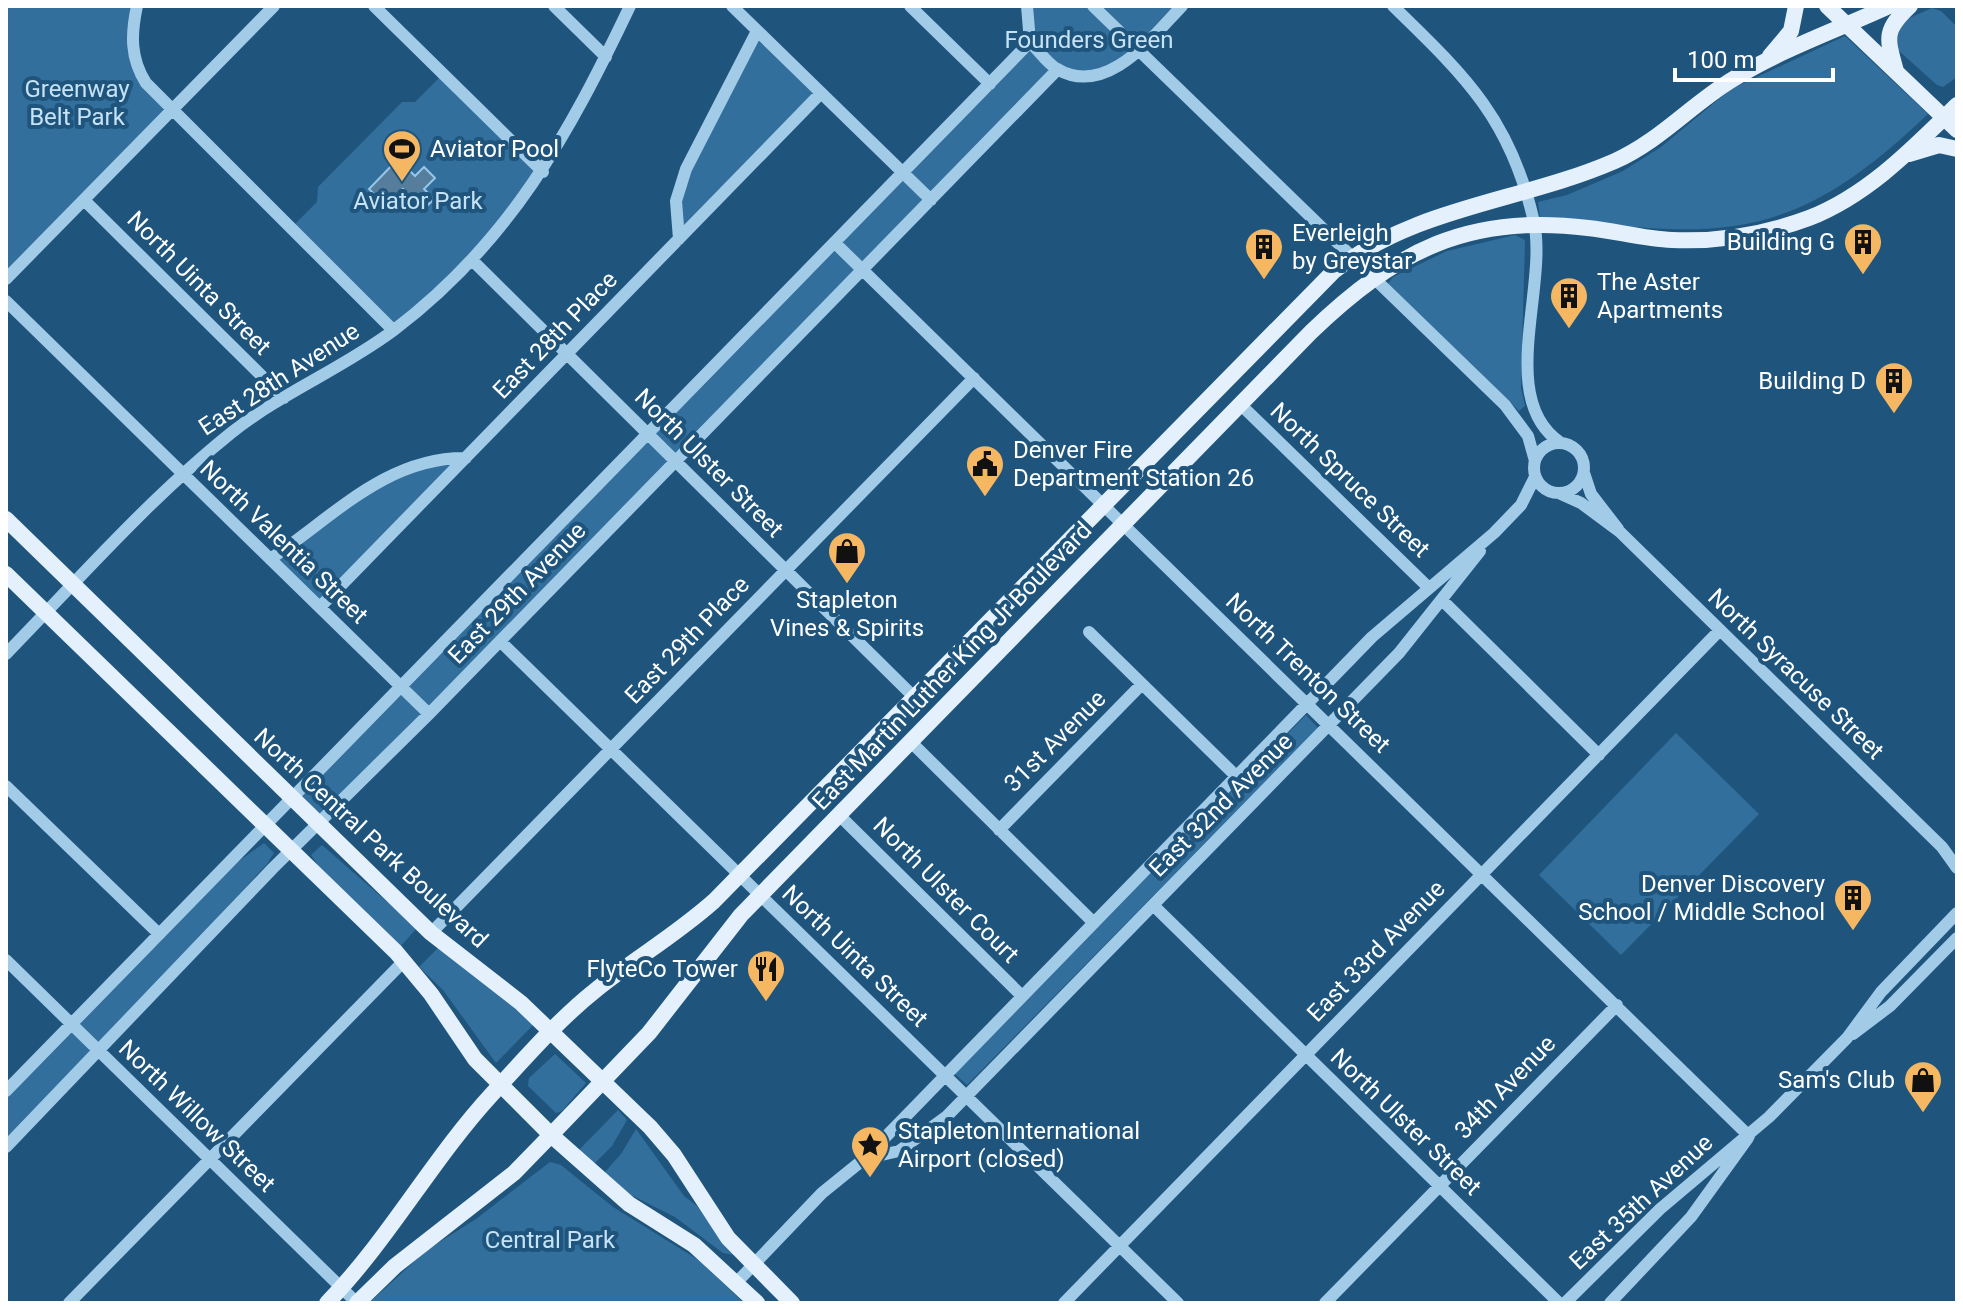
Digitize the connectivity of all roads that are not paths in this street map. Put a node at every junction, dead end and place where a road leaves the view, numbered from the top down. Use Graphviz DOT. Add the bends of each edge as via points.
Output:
graph roads {
  1 [pos="137,6"];
  2 [pos="274,6"];
  3 [pos="374,6"];
  4 [pos="554,6"];
  5 [pos="630,6"];
  6 [pos="732,6"];
  7 [pos="910,6"];
  8 [pos="1027,6"];
  9 [pos="1093,6"];
  10 [pos="1182,6"];
  11 [pos="1796,6"];
  12 [pos="1827,6"];
  13 [pos="1889,6"];
  14 [pos="1910,6"];
  15 [pos="1400,8"];
  16 [pos="1846,25"];
  17 [pos="757,31"];
  18 [pos="1030,42"];
  19 [pos="1138,51"];
  20 [pos="606,57"];
  21 [pos="1762,63"];
  22 [pos="1058,69"];
  23 [pos="1896,72"];
  24 [pos="990,84"];
  25 [pos="821,93"];
  26 [pos="1957,105"];
  27 [pos="171,111"];
  28 [pos="1951,124"];
  29 [pos="1957,149"];
  30 [pos="1904,156"];
  31 [pos="543,172"];
  32 [pos="904,174"];
  33 [pos="1525,192"];
  34 [pos="84,200"];
  35 [pos="931,200"];
  36 [pos="1535,226"];
  37 [pos="679,239"];
  38 [pos="836,244"];
  39 [pos="1351,257"];
  40 [pos="473,261"];
  41 [pos="863,270"];
  42 [pos="1373,278"];
  43 [pos="6,279"];
  44 [pos="6,301"];
  45 [pos="393,330"];
  46 [pos="567,354"];
  47 [pos="974,378"];
  48 [pos="284,398"];
  49 [pos="1240,404"];
  50 [pos="648,435"];
  51 [pos="1561,443"];
  52 [pos="466,458"];
  53 [pos="1535,461"];
  54 [pos="676,462"];
  55 [pos="182,473"];
  56 [pos="1584,473"];
  57 [pos="1535,477"];
  58 [pos="1555,493"];
  59 [pos="1103,504"];
  60 [pos="1521,505"];
  61 [pos="6,519"];
  62 [pos="1124,524"];
  63 [pos="1620,532"];
  64 [pos="1494,533"];
  65 [pos="270,559"];
  66 [pos="786,570"];
  67 [pos="6,574"];
  68 [pos="73,585"];
  69 [pos="1429,588"];
  70 [pos="1443,601"];
  71 [pos="320,607"];
  72 [pos="46,613"];
  73 [pos="1720,630"];
  74 [pos="1089,632"];
  75 [pos="500,641"];
  76 [pos="6,654"];
  77 [pos="1142,684"];
  78 [pos="401,687"];
  79 [pos="914,697"];
  80 [pos="1308,704"];
  81 [pos="429,714"];
  82 [pos="1330,725"];
  83 [pos="912,743"];
  84 [pos="611,750"];
  85 [pos="1599,755"];
  86 [pos="1236,776"];
  87 [pos="6,786"];
  88 [pos="292,799"];
  89 [pos="840,816"];
  90 [pos="318,824"];
  91 [pos="266,826"];
  92 [pos="999,830"];
  93 [pos="1942,847"];
  94 [pos="291,849"];
  95 [pos="1957,853"];
  96 [pos="1957,868"];
  97 [pos="1482,874"];
  98 [pos="740,875"];
  99 [pos="760,895"];
  100 [pos="1153,905"];
  101 [pos="1957,913"];
  102 [pos="1094,923"];
  103 [pos="158,933"];
  104 [pos="431,933"];
  105 [pos="1957,938"];
  106 [pos="6,960"];
  107 [pos="404,961"];
  108 [pos="1022,996"];
  109 [pos="1617,1005"];
  110 [pos="71,1024"];
  111 [pos="552,1032"];
  112 [pos="1847,1038"];
  113 [pos="100,1052"];
  114 [pos="1306,1055"];
  115 [pos="945,1075"];
  116 [pos="603,1081"];
  117 [pos="500,1086"];
  118 [pos="6,1091"];
  119 [pos="966,1096"];
  120 [pos="551,1135"];
  121 [pos="1749,1136"];
  122 [pos="7,1145"];
  123 [pos="210,1159"];
  124 [pos="864,1159"];
  125 [pos="1440,1186"];
  126 [pos="1120,1246"];
  127 [pos="753,1265"];
  128 [pos="736,1283"];
  129 [pos="342,1288"];
  130 [pos="69,1303"];
  131 [pos="327,1303"];
  132 [pos="357,1303"];
  133 [pos="757,1303"];
  134 [pos="792,1303"];
  135 [pos="1064,1303"];
  136 [pos="1178,1303"];
  137 [pos="1325,1303"];
  138 [pos="1562,1303"];
  139 [pos="1610,1303"];
  1 -- 27 [label="street" via="134,59 146,83"];
  2 -- 27 [label="street"];
  3 -- 31 [label="street"];
  4 -- 20 [label="street"];
  5 -- 20 [label="street, East 28th Avenue"];
  6 -- 17 [label="street"];
  7 -- 24 [label="street"];
  8 -- 18 [label="street"];
  9 -- 19 [label="street"];
  10 -- 19 [label="street"];
  11 -- 21 [label="main road" via="1788,36"];
  12 -- 16 [label="main road"];
  13 -- 16 [label="main road, East Martin Luther King Jr Boulevard"];
  14 -- 23 [label="main road" via="1888,35"];
  15 -- 33 [label="street" via="1488,105"];
  16 -- 21 [label="main road, East Martin Luther King Jr Boulevard"];
  16 -- 23 [label="main road"];
  17 -- 25 [label="street"];
  17 -- 37 [label="street" via="686,169 676,201"];
  18 -- 22 [label="street"];
  18 -- 24 [label="street, East 29th Avenue"];
  19 -- 22 [label="street" via="1115,69 1088,75"];
  19 -- 39 [label="street"];
  20 -- 31 [label="street, East 28th Avenue"];
  21 -- 33 [label="main road, East Martin Luther King Jr Boulevard" via="1618,160"];
  22 -- 35 [label="street, East 29th Avenue"];
  23 -- 28 [label="main road"];
  24 -- 32 [label="street, East 29th Avenue"];
  25 -- 32 [label="street"];
  25 -- 37 [label="street, East 28th Place"];
  26 -- 28 [label="main road, East Martin Luther King Jr Boulevard"];
  27 -- 34 [label="street"];
  27 -- 45 [label="street"];
  28 -- 30 [label="main road, East Martin Luther King Jr Boulevard"];
  29 -- 30 [label="main road" via="1939,145"];
  30 -- 36 [label="main road, East Martin Luther King Jr Boulevard" via="1833,206 1748,235 1672,240"];
  31 -- 40 [label="street, East 28th Avenue"];
  32 -- 35 [label="street"];
  32 -- 38 [label="street, East 29th Avenue"];
  33 -- 36 [label="street"];
  33 -- 39 [label="main road, East Martin Luther King Jr Boulevard" via="1422,220"];
  34 -- 43 [label="street"];
  34 -- 48 [label="street, North Uinta Street"];
  35 -- 41 [label="street, East 29th Avenue"];
  36 -- 42 [label="main road, East Martin Luther King Jr Boulevard" via="1491,228 1449,238 1400,259"];
  36 -- 51 [label="street" via="1529,396 1538,422"];
  37 -- 46 [label="street, East 28th Place"];
  38 -- 41 [label="street, North Trenton Street"];
  38 -- 50 [label="street, East 29th Avenue"];
  39 -- 42 [label="street"];
  39 -- 59 [label="main road, East Martin Luther King Jr Boulevard" via="1298,304"];
  40 -- 45 [label="street, East 28th Avenue"];
  40 -- 46 [label="street, North Ulster Street"];
  41 -- 47 [label="street, North Trenton Street"];
  41 -- 54 [label="street, East 29th Avenue"];
  42 -- 49 [label="main road, East Martin Luther King Jr Boulevard" via="1331,312"];
  42 -- 53 [label="street" via="1513,413 1529,438"];
  44 -- 55 [label="street, North Valentia Street"];
  45 -- 48 [label="street, East 28th Avenue"];
  46 -- 50 [label="street, North Ulster Street"];
  46 -- 52 [label="street, East 28th Place"];
  47 -- 59 [label="street, North Trenton Street"];
  47 -- 66 [label="street, East 29th Place"];
  48 -- 55 [label="street, East 28th Avenue"];
  49 -- 62 [label="main road, East Martin Luther King Jr Boulevard"];
  49 -- 69 [label="street, North Spruce Street"];
  50 -- 54 [label="street, North Ulster Street"];
  50 -- 78 [label="street, East 29th Avenue"];
  51 -- 53 [label="street" via="1545,447"];
  51 -- 56 [label="street" via="1577,450"];
  52 -- 65 [label="street" via="421,461 392,475 335,509"];
  52 -- 71 [label="street, East 28th Place"];
  53 -- 57 [label="street"];
  54 -- 66 [label="street, North Ulster Street"];
  54 -- 75 [label="street, East 29th Avenue"];
  55 -- 65 [label="street, North Valentia Street"];
  55 -- 68 [label="street, East 28th Avenue"];
  56 -- 58 [label="street" via="1576,487"];
  56 -- 63 [label="street, North Syracuse Street" via="1591,494"];
  57 -- 58 [label="street"];
  57 -- 60 [label="street, East 32nd Avenue"];
  58 -- 60 [label="street, East 32nd Avenue"];
  58 -- 63 [label="street, North Syracuse Street" via="1581,503"];
  59 -- 62 [label="street, North Trenton Street"];
  59 -- 79 [label="main road, East Martin Luther King Jr Boulevard"];
  60 -- 64 [label="street, East 32nd Avenue"];
  61 -- 68 [label="main road, North Central Park Boulevard"];
  62 -- 80 [label="street, North Trenton Street"];
  62 -- 83 [label="main road, East Martin Luther King Jr Boulevard"];
  63 -- 73 [label="street, North Syracuse Street"];
  64 -- 69 [label="street, East 32nd Avenue"];
  64 -- 70 [label="street, East 32nd Avenue"];
  65 -- 71 [label="street, North Valentia Street"];
  66 -- 79 [label="street, North Ulster Street"];
  66 -- 84 [label="street, East 29th Place"];
  67 -- 72 [label="main road"];
  68 -- 72 [label="street, East 28th Avenue"];
  68 -- 88 [label="main road, North Central Park Boulevard"];
  69 -- 80 [label="street, East 32nd Avenue" via="1372,637"];
  70 -- 82 [label="street, East 32nd Avenue"];
  70 -- 85 [label="street"];
  71 -- 78 [label="street, North Valentia Street"];
  72 -- 76 [label="street, East 28th Avenue"];
  72 -- 91 [label="main road"];
  73 -- 85 [label="street, East 33rd Avenue"];
  73 -- 93 [label="street, North Syracuse Street"];
  74 -- 77 [label="street"];
  75 -- 81 [label="street, East 29th Avenue"];
  75 -- 84 [label="street, North Uinta Street"];
  77 -- 86 [label="street"];
  77 -- 92 [label="street, 31st Avenue"];
  78 -- 81 [label="street, North Valentia Street"];
  78 -- 88 [label="street, East 29th Avenue"];
  79 -- 98 [label="main road, East Martin Luther King Jr Boulevard"];
  80 -- 82 [label="street, North Trenton Street"];
  80 -- 86 [label="street, East 32nd Avenue"];
  81 -- 90 [label="street, East 29th Avenue"];
  82 -- 97 [label="street, North Trenton Street"];
  82 -- 100 [label="street, East 32nd Avenue"];
  83 -- 89 [label="main road, East Martin Luther King Jr Boulevard"];
  83 -- 92 [label="street"];
  84 -- 98 [label="street, North Uinta Street"];
  84 -- 104 [label="street, East 29th Place"];
  85 -- 97 [label="street, East 33rd Avenue"];
  86 -- 102 [label="street, East 32nd Avenue"];
  87 -- 103 [label="street"];
  88 -- 90 [label="main road, North Central Park Boulevard"];
  88 -- 91 [label="street, East 29th Avenue"];
  89 -- 99 [label="main road, East Martin Luther King Jr Boulevard"];
  89 -- 108 [label="street, North Ulster Court"];
  90 -- 94 [label="street, East 29th Avenue"];
  90 -- 104 [label="main road, North Central Park Boulevard"];
  91 -- 94 [label="main road"];
  91 -- 103 [label="street, East 29th Avenue"];
  92 -- 102 [label="street"];
  93 -- 95 [label="street, North Syracuse Street"];
  93 -- 96 [label="street, North Syracuse Street"];
  94 -- 107 [label="main road"];
  94 -- 113 [label="street, East 29th Avenue"];
  97 -- 109 [label="street, North Trenton Street"];
  97 -- 114 [label="street, East 33rd Avenue"];
  98 -- 99 [label="street, North Uinta Street"];
  98 -- 111 [label="main road, East Martin Luther King Jr Boulevard" via="690,922 594,991"];
  99 -- 115 [label="street, North Uinta Street"];
  99 -- 116 [label="main road, East Martin Luther King Jr Boulevard" via="649,1033"];
  100 -- 114 [label="street, North Ulster Street"];
  100 -- 119 [label="street, East 32nd Avenue"];
  101 -- 112 [label="street, East 35th Avenue" via="1881,992"];
  102 -- 108 [label="street, East 32nd Avenue"];
  103 -- 110 [label="street, East 29th Avenue"];
  104 -- 111 [label="main road, North Central Park Boulevard"];
  105 -- 112 [label="street, East 35th Avenue" via="1890,1006"];
  106 -- 110 [label="street, North Willow Street"];
  107 -- 117 [label="main road" via="465,1047"];
  107 -- 123 [label="street"];
  108 -- 115 [label="street, East 32nd Avenue"];
  109 -- 121 [label="street, North Trenton Street"];
  109 -- 125 [label="street, 34th Avenue"];
  110 -- 113 [label="street, North Willow Street"];
  110 -- 118 [label="street, East 29th Avenue"];
  111 -- 116 [label="main road, North Central Park Boulevard"];
  111 -- 117 [label="main road, East Martin Luther King Jr Boulevard"];
  112 -- 121 [label="street, East 35th Avenue"];
  113 -- 122 [label="street, East 29th Avenue"];
  113 -- 123 [label="street, North Willow Street"];
  114 -- 125 [label="street, North Ulster Street"];
  114 -- 126 [label="street, East 33rd Avenue"];
  115 -- 119 [label="street, North Uinta Street"];
  115 -- 124 [label="street, East 32nd Avenue"];
  116 -- 120 [label="main road, East Martin Luther King Jr Boulevard"];
  116 -- 127 [label="main road, North Central Park Boulevard" via="674,1155 728,1238"];
  117 -- 120 [label="main road"];
  117 -- 129 [label="main road, East Martin Luther King Jr Boulevard" via="448,1144 386,1237"];
  119 -- 124 [label="street, East 32nd Avenue" via="922,1137 882,1157"];
  119 -- 126 [label="street, North Uinta Street"];
  120 -- 128 [label="main road" via="603,1184 694,1245"];
  120 -- 132 [label="main road, East Martin Luther King Jr Boulevard" via="514,1173 395,1266"];
  121 -- 138 [label="street, East 35th Avenue" via="1660,1209"];
  121 -- 139 [label="street, East 35th Avenue" via="1691,1217"];
  123 -- 129 [label="street, North Willow Street"];
  123 -- 130 [label="street"];
  124 -- 127 [label="street" via="822,1193"];
  125 -- 137 [label="street, 34th Avenue"];
  125 -- 138 [label="street, North Ulster Street"];
  126 -- 135 [label="street, East 33rd Avenue"];
  126 -- 136 [label="street, North Uinta Street"];
  127 -- 128 [label="street"];
  127 -- 134 [label="main road, North Central Park Boulevard"];
  128 -- 133 [label="main road"];
  129 -- 131 [label="main road, East Martin Luther King Jr Boulevard"];
  129 -- 132 [label="street, North Willow Street"];
}
